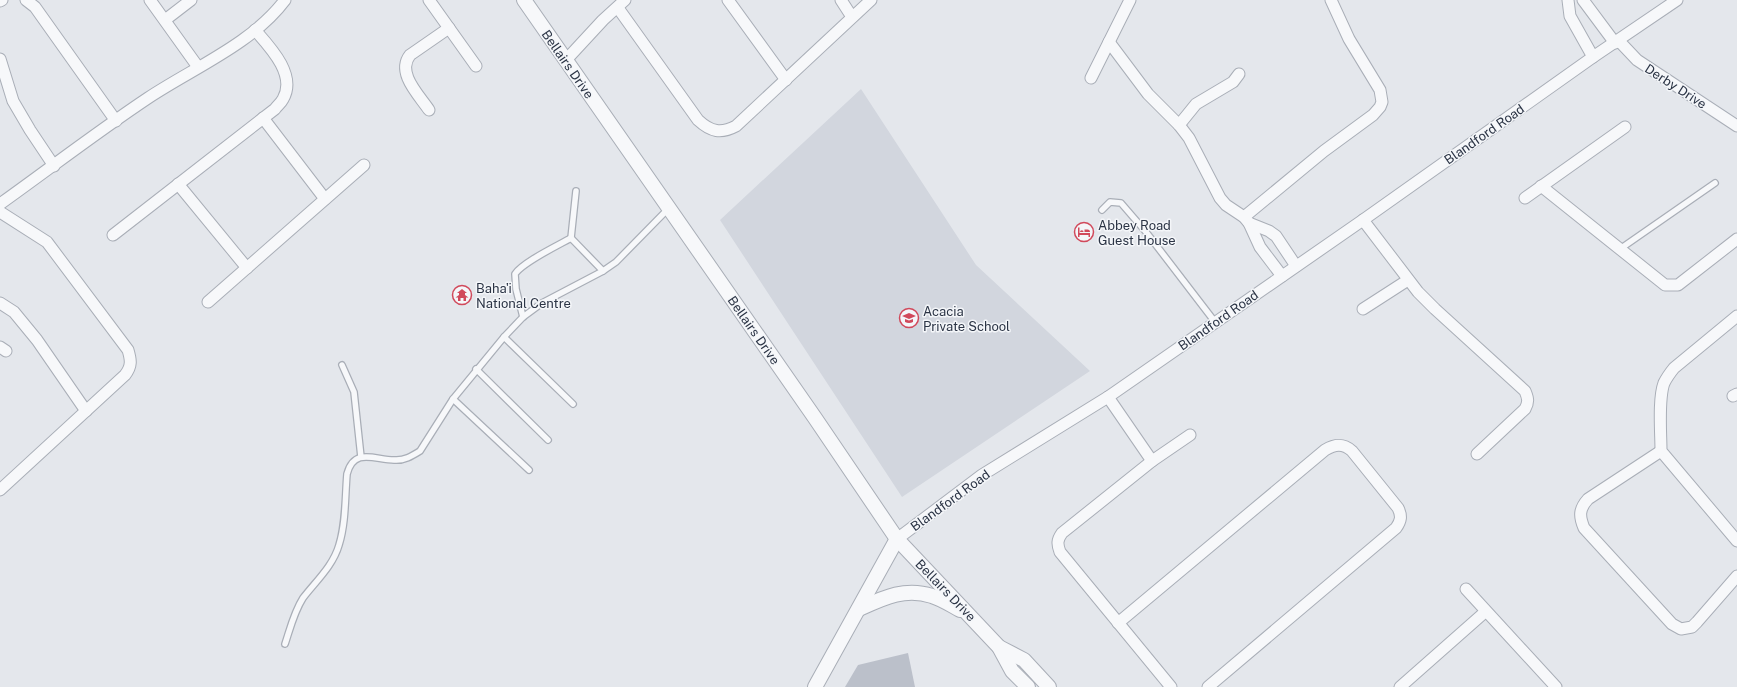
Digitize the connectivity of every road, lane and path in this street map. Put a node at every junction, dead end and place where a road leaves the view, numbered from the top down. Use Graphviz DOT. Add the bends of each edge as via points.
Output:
graph roads {
  1 [pos="26,0"];
  2 [pos="150,0"];
  3 [pos="190,0"];
  4 [pos="285,0"];
  5 [pos="429,0"];
  6 [pos="524,0"];
  7 [pos="728,0"];
  8 [pos="841,0"];
  9 [pos="870,0"];
  10 [pos="1130,0"];
  11 [pos="1331,0"];
  12 [pos="1568,0"];
  13 [pos="1583,0"];
  14 [pos="1677,0"];
  15 [pos="622,4"];
  16 [pos="852,17"];
  17 [pos="165,20"];
  18 [pos="449,28"];
  19 [pos="255,30"];
  20 [pos="1109,42"];
  21 [pos="1617,42"];
  22 [pos="1593,57"];
  23 [pos="0,59"];
  24 [pos="566,60"];
  25 [pos="476,66"];
  26 [pos="198,67"];
  27 [pos="1239,74"];
  28 [pos="1091,78"];
  29 [pos="786,80"];
  30 [pos="429,110"];
  31 [pos="263,118"];
  32 [pos="116,121"];
  33 [pos="1179,124"];
  34 [pos="1625,126"];
  35 [pos="1737,126"];
  36 [pos="364,165"];
  37 [pos="54,166"];
  38 [pos="1715,183"];
  39 [pos="178,184"];
  40 [pos="1541,186"];
  41 [pos="576,191"];
  42 [pos="1525,198"];
  43 [pos="325,199"];
  44 [pos="0,204"];
  45 [pos="669,208"];
  46 [pos="1102,210"];
  47 [pos="0,212"];
  48 [pos="1247,220"];
  49 [pos="1363,220"];
  50 [pos="113,235"];
  51 [pos="570,238"];
  52 [pos="1737,239"];
  53 [pos="1619,249"];
  54 [pos="1296,266"];
  55 [pos="247,268"];
  56 [pos="602,271"];
  57 [pos="1282,276"];
  58 [pos="1408,280"];
  59 [pos="208,302"];
  60 [pos="0,303"];
  61 [pos="1363,309"];
  62 [pos="1737,316"];
  63 [pos="523,317"];
  64 [pos="1215,322"];
  65 [pos="504,337"];
  66 [pos="342,365"];
  67 [pos="476,369"];
  68 [pos="1108,397"];
  69 [pos="453,399"];
  70 [pos="573,404"];
  71 [pos="86,411"];
  72 [pos="1190,435"];
  73 [pos="548,440"];
  74 [pos="1661,451"];
  75 [pos="1477,454"];
  76 [pos="361,457"];
  77 [pos="1152,461"];
  78 [pos="529,470"];
  79 [pos="0,490"];
  80 [pos="896,538"];
  81 [pos="1737,541"];
  82 [pos="1737,576"];
  83 [pos="1466,589"];
  84 [pos="859,609"];
  85 [pos="1485,612"];
  86 [pos="971,616"];
  87 [pos="1118,623"];
  88 [pos="285,644"];
  89 [pos="999,647"];
  90 [pos="815,687"];
  91 [pos="1028,687"];
  92 [pos="1049,687"];
  93 [pos="1171,687"];
  94 [pos="1208,687"];
  95 [pos="1400,687"];
  96 [pos="1556,687"];
  1 -- 32 [label="street" via="35,7"];
  2 -- 17 [label="street"];
  3 -- 17 [label="street"];
  4 -- 19 [label="street"];
  5 -- 18 [label="street"];
  6 -- 24 [label="street, Bellairs Drive"];
  7 -- 29 [label="street"];
  8 -- 16 [label="street"];
  9 -- 16 [label="street"];
  10 -- 20 [label="street"];
  11 -- 48 [label="street" via="1349,39 1380,90 1382,102 1373,115 1324,151"];
  12 -- 22 [label="street" via="1570,16"];
  13 -- 21 [label="street, Derby Drive"];
  14 -- 21 [label="street, Blandford Road"];
  15 -- 24 [label="street" via="603,20"];
  15 -- 29 [label="street" via="698,120 706,127 715,131 727,131 736,126"];
  16 -- 29 [label="street"];
  17 -- 26 [label="street"];
  18 -- 25 [label="street"];
  18 -- 30 [label="street" via="406,60 407,78"];
  19 -- 26 [label="street"];
  19 -- 31 [label="street" via="276,55 284,72 287,88 275,109"];
  20 -- 28 [label="street"];
  20 -- 33 [label="street" via="1148,94"];
  21 -- 22 [label="street, Blandford Road"];
  21 -- 35 [label="street, Derby Drive" via="1637,60"];
  22 -- 49 [label="street, Blandford Road"];
  23 -- 37 [label="street" via="13,101"];
  24 -- 45 [label="street, Bellairs Drive"];
  26 -- 32 [label="street" via="147,98"];
  27 -- 33 [label="street" via="1234,82 1196,104"];
  31 -- 39 [label="street"];
  31 -- 43 [label="street"];
  32 -- 37 [label="street"];
  33 -- 48 [label="street" via="1220,198"];
  34 -- 40 [label="street"];
  36 -- 43 [label="street"];
  37 -- 44 [label="street"];
  38 -- 53 [label="lane"];
  39 -- 50 [label="street"];
  39 -- 55 [label="street"];
  40 -- 42 [label="street"];
  40 -- 53 [label="street"];
  41 -- 51 [label="lane"];
  43 -- 55 [label="street"];
  45 -- 56 [label="lane" via="616,262"];
  45 -- 80 [label="street, Bellairs Drive"];
  46 -- 64 [label="lane" via="1110,202 1121,204 1146,232"];
  47 -- 71 [label="street" via="47,242 128,350 130,368"];
  48 -- 54 [label="street" via="1276,236"];
  48 -- 57 [label="street" via="1260,247"];
  49 -- 54 [label="street, Blandford Road"];
  49 -- 58 [label="street"];
  51 -- 56 [label="lane"];
  51 -- 63 [label="lane" via="523,266 515,274"];
  52 -- 53 [label="street" via="1686,280 1671,286 1658,281"];
  54 -- 57 [label="street, Blandford Road"];
  55 -- 59 [label="street"];
  56 -- 63 [label="lane" via="542,303"];
  57 -- 64 [label="street, Blandford Road"];
  58 -- 61 [label="street"];
  58 -- 75 [label="street" via="1527,396 1525,409"];
  60 -- 71 [label="street" via="14,312 37,340"];
  62 -- 74 [label="street" via="1674,368 1667,377 1662,396"];
  63 -- 65 [label="lane"];
  64 -- 68 [label="street, Blandford Road"];
  65 -- 67 [label="lane"];
  65 -- 70 [label="lane"];
  66 -- 76 [label="lane" via="354,392"];
  67 -- 69 [label="lane"];
  67 -- 73 [label="lane"];
  68 -- 77 [label="street"];
  68 -- 80 [label="street, Blandford Road" via="982,475"];
  69 -- 76 [label="lane" via="420,451 413,456 394,460"];
  69 -- 78 [label="lane"];
  71 -- 79 [label="street"];
  72 -- 77 [label="street"];
  74 -- 81 [label="street"];
  74 -- 82 [label="street" via="1588,499 1580,513 1584,528 1672,624 1681,629 1692,627"];
  76 -- 88 [label="lane" via="350,465 347,474 343,528 334,557 302,600"];
  77 -- 87 [label="street" via="1062,533 1058,539 1060,552"];
  80 -- 84 [label="street, Blandford Road"];
  80 -- 86 [label="street, Bellairs Drive"];
  83 -- 85 [label="street"];
  84 -- 86 [label="street" via="886,596 911,592 934,596"];
  84 -- 90 [label="street, Blandford Road"];
  85 -- 95 [label="street"];
  85 -- 96 [label="street"];
  86 -- 89 [label="street, Bellairs Drive"];
  87 -- 93 [label="street"];
  87 -- 94 [label="street" via="1325,450 1340,445 1347,446 1398,508 1400,523"];
  89 -- 91 [label="street, Bellairs Drive" via="1012,671"];
  89 -- 92 [label="street, Bellairs Drive" via="1024,660"];
}
